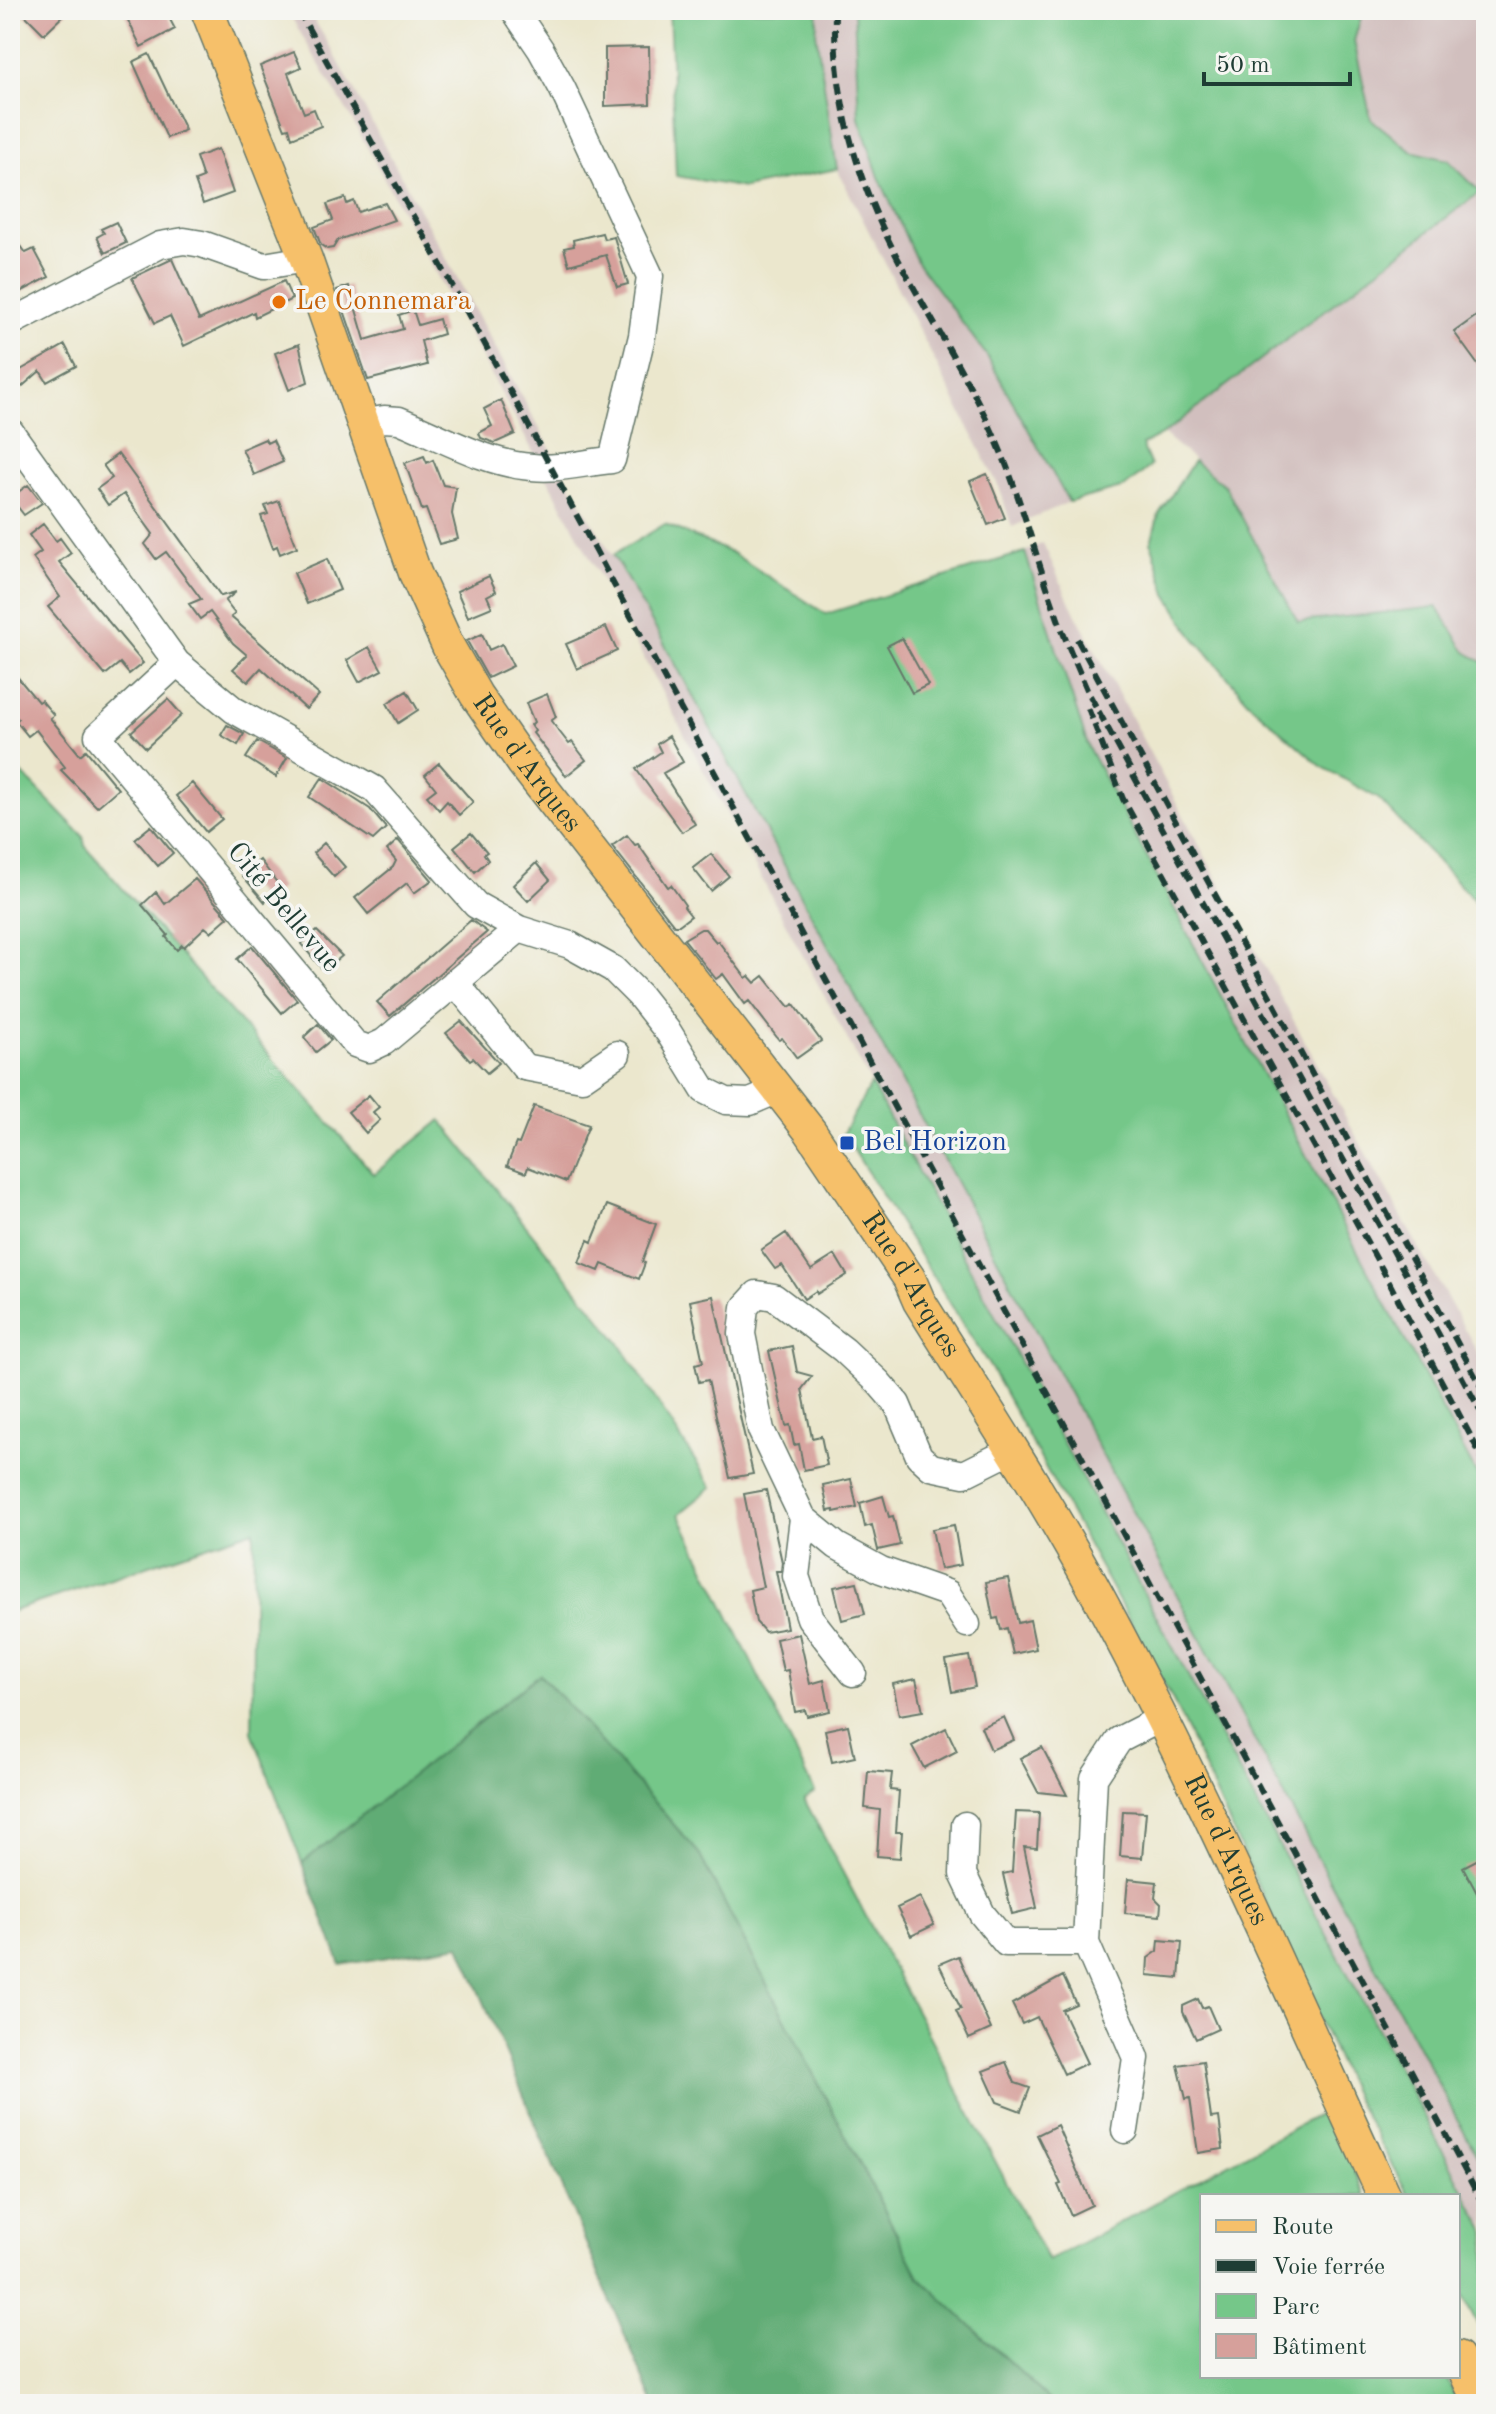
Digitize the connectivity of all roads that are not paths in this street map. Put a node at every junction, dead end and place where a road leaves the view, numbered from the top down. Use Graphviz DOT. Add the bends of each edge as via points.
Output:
graph roads {
  1 [pos="207,10"];
  2 [pos="514,10"];
  3 [pos="306,259"];
  4 [pos="10,323"];
  5 [pos="362,423"];
  6 [pos="10,431"];
  7 [pos="177,663"];
  8 [pos="519,929"];
  9 [pos="455,982"];
  10 [pos="617,1054"];
  11 [pos="778,1090"];
  12 [pos="1014,1449"];
  13 [pos="803,1518"];
  14 [pos="967,1624"];
  15 [pos="853,1673"];
  16 [pos="1162,1718"];
  17 [pos="965,1825"];
  18 [pos="1086,1943"];
  19 [pos="1125,2130"];
  20 [pos="1383,2194"];
  21 [pos="1460,2361"];
  22 [pos="1480,2404"];
  1 -- 3 [label="main road, Rue d'Arques"];
  2 -- 5 [label="street" via="562,88 650,276 642,336 612,460 521,466 399,420"];
  3 -- 4 [label="street" via="264,266 202,244 160,245"];
  3 -- 5 [label="main road, Rue d'Arques"];
  5 -- 11 [label="main road, Rue d'Arques" via="415,573 476,695"];
  6 -- 7 [label="street"];
  7 -- 8 [label="street" via="234,710 374,789 476,905"];
  7 -- 9 [label="street, Cité Bellevue" via="98,736 355,1044 369,1049 384,1042"];
  8 -- 9 [label="street, Cité Bellevue"];
  8 -- 11 [label="street" via="570,945 613,969 669,1033 704,1090 726,1101 750,1102"];
  9 -- 10 [label="street" via="524,1067 582,1078"];
  11 -- 12 [label="main road, Rue d'Arques" via="909,1278"];
  12 -- 13 [label="street" via="964,1474 931,1467 919,1456 897,1404 878,1382 774,1297 757,1294 745,1307 742,1334 758,1417"];
  12 -- 16 [label="main road, Rue d'Arques"];
  13 -- 14 [label="street" via="837,1546 881,1570 947,1593"];
  13 -- 15 [label="street" via="796,1576 810,1618"];
  16 -- 18 [label="street" via="1119,1740 1094,1778"];
  16 -- 20 [label="main road, Rue d'Arques"];
  17 -- 18 [label="street" via="963,1874 982,1914 1006,1943"];
  18 -- 19 [label="street" via="1136,2058"];
  21 -- 22 [label="main road"];
}
